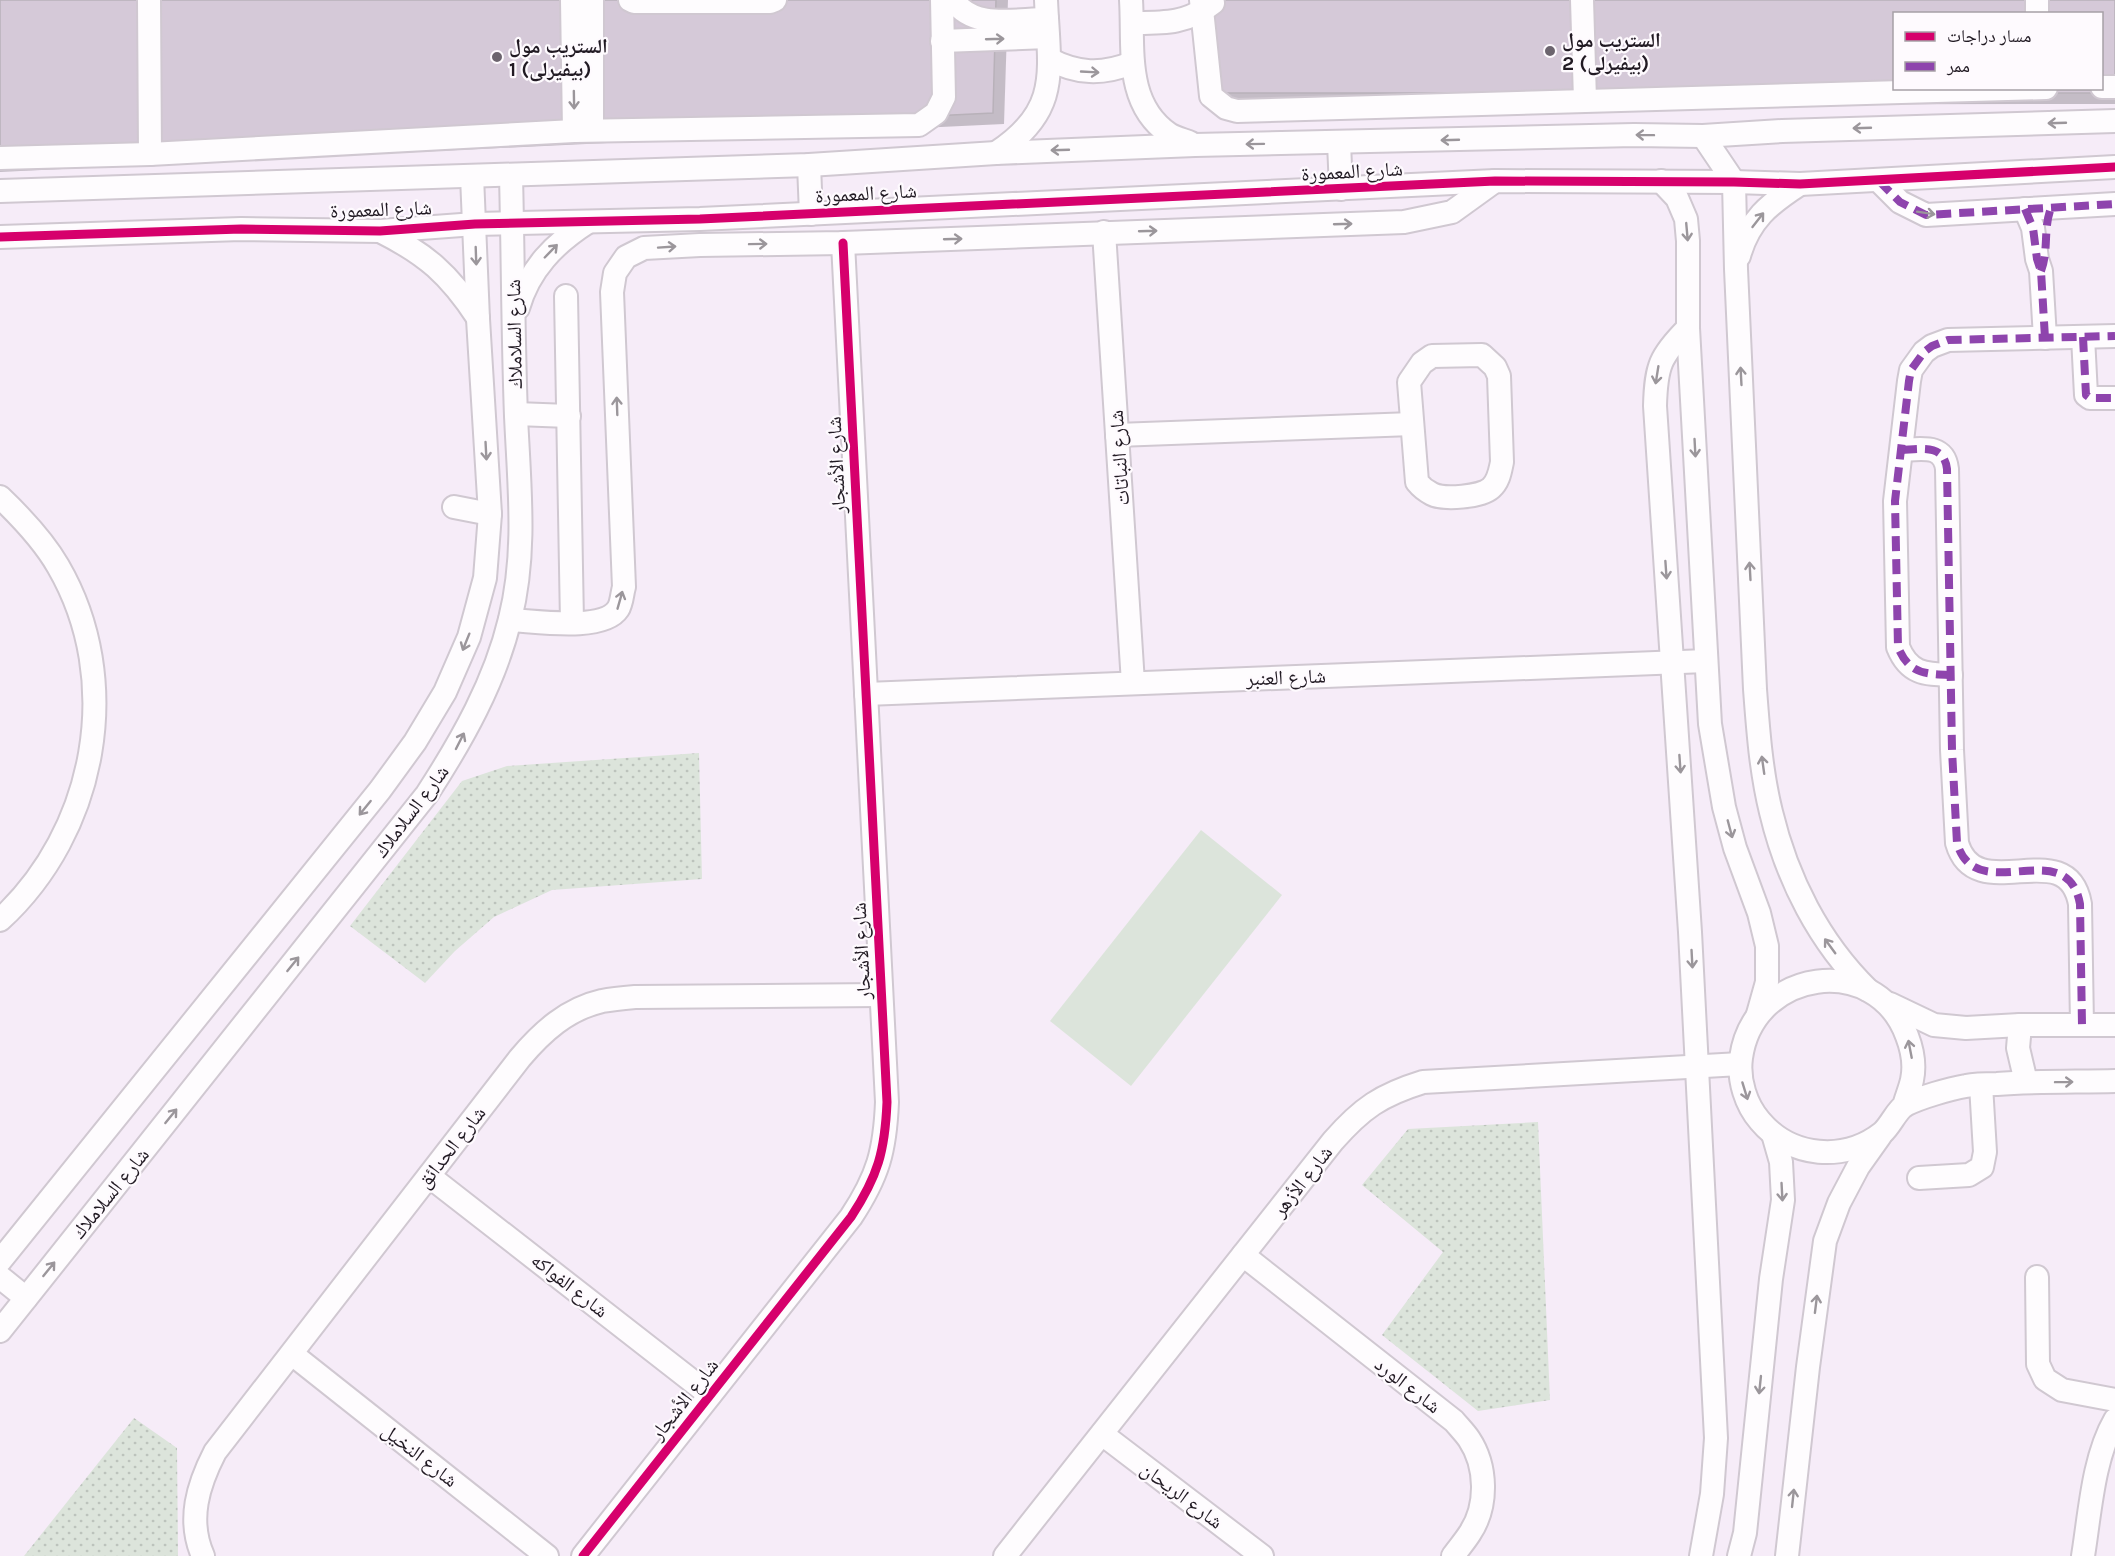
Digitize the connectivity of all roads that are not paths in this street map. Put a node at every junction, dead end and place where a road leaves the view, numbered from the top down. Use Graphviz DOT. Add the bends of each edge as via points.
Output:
graph roads {
  1 [pos="149,0"];
  2 [pos="572,0"];
  3 [pos="592,0"];
  4 [pos="630,0"];
  5 [pos="775,0"];
  6 [pos="942,0"];
  7 [pos="953,0"];
  8 [pos="1131,0"];
  9 [pos="1582,0"];
  10 [pos="1207,4"];
  11 [pos="1132,24"];
  12 [pos="1047,29"];
  13 [pos="942,41"];
  14 [pos="1132,63"];
  15 [pos="1997,90"];
  16 [pos="1585,100"];
  17 [pos="2115,121"];
  18 [pos="584,130"];
  19 [pos="1703,136"];
  20 [pos="1339,142"];
  21 [pos="1196,145"];
  22 [pos="996,153"];
  23 [pos="150,154"];
  24 [pos="0,158"];
  25 [pos="809,165"];
  26 [pos="2115,166"];
  27 [pos="472,176"];
  28 [pos="511,176"];
  29 [pos="1661,181"];
  30 [pos="1879,181"];
  31 [pos="1494,182"];
  32 [pos="1734,182"];
  33 [pos="1800,184"];
  34 [pos="1341,189"];
  35 [pos="0,191"];
  36 [pos="2115,204"];
  37 [pos="2051,208"];
  38 [pos="2025,209"];
  39 [pos="810,214"];
  40 [pos="700,219"];
  41 [pos="589,222"];
  42 [pos="475,224"];
  43 [pos="512,224"];
  44 [pos="380,231"];
  45 [pos="1104,232"];
  46 [pos="0,237"];
  47 [pos="843,243"];
  48 [pos="700,245"];
  49 [pos="1736,269"];
  50 [pos="2041,271"];
  51 [pos="566,296"];
  52 [pos="478,319"];
  53 [pos="1688,328"];
  54 [pos="514,329"];
  55 [pos="2115,336"];
  56 [pos="2083,337"];
  57 [pos="2045,338"];
  58 [pos="480,343"];
  59 [pos="2115,398"];
  60 [pos="516,414"];
  61 [pos="568,416"];
  62 [pos="1412,423"];
  63 [pos="1117,435"];
  64 [pos="1902,450"];
  65 [pos="0,497"];
  66 [pos="454,507"];
  67 [pos="490,514"];
  68 [pos="510,620"];
  69 [pos="572,622"];
  70 [pos="1706,661"];
  71 [pos="1673,662"];
  72 [pos="1951,675"];
  73 [pos="1133,683"];
  74 [pos="866,694"];
  75 [pos="0,920"];
  76 [pos="881,995"];
  77 [pos="1876,996"];
  78 [pos="1758,1014"];
  79 [pos="2020,1025"];
  80 [pos="2082,1025"];
  81 [pos="2115,1025"];
  82 [pos="1740,1064"];
  83 [pos="1698,1067"];
  84 [pos="2115,1081"];
  85 [pos="2026,1082"];
  86 [pos="1981,1085"];
  87 [pos="1904,1106"];
  88 [pos="1884,1131"];
  89 [pos="1773,1134"];
  90 [pos="429,1176"];
  91 [pos="1919,1178"];
  92 [pos="1243,1255"];
  93 [pos="0,1261"];
  94 [pos="0,1277"];
  95 [pos="2037,1277"];
  96 [pos="26,1298"];
  97 [pos="0,1331"];
  98 [pos="292,1354"];
  99 [pos="710,1395"];
  100 [pos="2115,1400"];
  101 [pos="2115,1420"];
  102 [pos="1102,1434"];
  103 [pos="203,1556"];
  104 [pos="547,1556"];
  105 [pos="583,1556"];
  106 [pos="1005,1556"];
  107 [pos="1262,1556"];
  108 [pos="1453,1556"];
  109 [pos="1701,1556"];
  110 [pos="1739,1556"];
  111 [pos="1787,1556"];
  112 [pos="2083,1556"];
  1 -- 23 [label="street"];
  2 -- 18 [label="street, one-way"];
  3 -- 18 [label="street"];
  4 -- 5 [label="street"];
  6 -- 13 [label="street"];
  7 -- 12 [label="street" via="964,13 982,20"];
  8 -- 11 [label="street"];
  9 -- 16 [label="street"];
  10 -- 11 [label="street" via="1187,18 1171,23"];
  10 -- 16 [label="street" via="1211,96 1237,111"];
  11 -- 14 [label="street"];
  13 -- 12 [label="street, one-way"];
  12 -- 14 [label="street, one-way" via="1064,67 1098,72"];
  12 -- 22 [label="street" via="1049,81 1043,103 1031,123"];
  13 -- 18 [label="street" via="944,97 936,113 919,125"];
  14 -- 21 [label="street" via="1136,91 1149,115 1170,134"];
  15 -- 16 [label="street"];
  17 -- 19 [label="street, شارع المعمورة, one-way"];
  18 -- 23 [label="street"];
  19 -- 20 [label="street, شارع المعمورة, one-way"];
  19 -- 32 [label="street"];
  20 -- 21 [label="street, شارع المعمورة, one-way"];
  20 -- 34 [label="street"];
  21 -- 22 [label="street, شارع المعمورة, one-way"];
  22 -- 25 [label="street, شارع المعمورة"];
  23 -- 24 [label="street"];
  25 -- 28 [label="street, شارع المعمورة"];
  25 -- 39 [label="street"];
  26 -- 30 [label="street, شارع المعمورة"];
  27 -- 28 [label="street, شارع المعمورة"];
  27 -- 35 [label="street, شارع المعمورة"];
  27 -- 42 [label="street, شارع السلاملاك"];
  28 -- 43 [label="street, شارع السلاملاك"];
  29 -- 31 [label="street, شارع المعمورة"];
  29 -- 32 [label="street, شارع المعمورة"];
  29 -- 53 [label="street, one-way" via="1677,198 1686,219"];
  30 -- 33 [label="street, شارع المعمورة"];
  30 -- 38 [label="street, one-way" via="1900,202 1926,215"];
  31 -- 34 [label="street, شارع المعمورة"];
  45 -- 31 [label="street, one-way" via="1404,222 1452,212"];
  32 -- 33 [label="street, شارع المعمورة"];
  32 -- 49 [label="street"];
  49 -- 33 [label="street, one-way" via="1745,237 1760,215"];
  34 -- 39 [label="street, شارع المعمورة"];
  36 -- 37 [label="street"];
  37 -- 38 [label="street"];
  37 -- 50 [label="street"];
  38 -- 50 [label="street"];
  39 -- 40 [label="street, شارع المعمورة"];
  40 -- 41 [label="street, شارع المعمورة"];
  40 -- 48 [label="street"];
  41 -- 43 [label="street, شارع المعمورة"];
  54 -- 41 [label="street, one-way" via="521,296 533,273 568,235"];
  42 -- 43 [label="street, شارع المعمورة"];
  42 -- 44 [label="street, شارع المعمورة"];
  42 -- 52 [label="street, شارع السلاملاك, one-way"];
  43 -- 54 [label="street, شارع السلاملاك"];
  44 -- 46 [label="street, شارع المعمورة" via="241,229"];
  44 -- 52 [label="street" via="437,266"];
  47 -- 45 [label="street, one-way"];
  45 -- 63 [label="street, شارع النباتات"];
  48 -- 47 [label="street, one-way"];
  47 -- 74 [label="street, شارع الأشجار"];
  69 -- 48 [label="street, one-way" via="609,618 619,608 624,587 612,292 615,273 626,257 644,248"];
  77 -- 49 [label="street, one-way" via="1846,969 1818,930 1797,887 1770,811 1755,689"];
  50 -- 57 [label="street"];
  51 -- 61 [label="street"];
  52 -- 58 [label="street, شارع السلاملاك"];
  53 -- 70 [label="street, one-way"];
  53 -- 71 [label="street, one-way" via="1672,343 1659,364 1655,384"];
  54 -- 58 [label="street"];
  54 -- 60 [label="street, شارع السلاملاك"];
  55 -- 56 [label="street"];
  56 -- 57 [label="street"];
  56 -- 59 [label="street" via="2086,395"];
  57 -- 64 [label="street" via="1948,340 1924,352 1911,370"];
  58 -- 67 [label="street, شارع السلاملاك, one-way"];
  60 -- 61 [label="street"];
  60 -- 68 [label="street, شارع السلاملاك" via="522,539"];
  61 -- 69 [label="street"];
  62 -- 62 [label="street" via="1417,482 1424,489 1442,497 1483,494 1493,486 1502,462 1499,376 1489,360 1482,355 1432,356 1422,363 1409,382"];
  62 -- 63 [label="street"];
  63 -- 73 [label="street, شارع النباتات"];
  64 -- 72 [label="street" via="1933,449 1946,462"];
  64 -- 72 [label="street" via="1895,501 1898,647 1902,657 1918,671"];
  65 -- 75 [label="street" via="25,520 58,567 78,609 90,655 95,702 92,750 73,815 46,868"];
  66 -- 67 [label="street"];
  67 -- 93 [label="street, شارع السلاملاك, one-way" via="485,578 469,637 445,692 414,742 380,790"];
  68 -- 69 [label="street"];
  96 -- 68 [label="street, شارع السلاملاك, one-way" via="427,794 462,738 489,681"];
  70 -- 71 [label="street, شارع العنبر"];
  70 -- 78 [label="street, one-way" via="1710,724 1724,807 1767,946 1767,982"];
  71 -- 73 [label="street, شارع العنبر"];
  71 -- 83 [label="street, one-way"];
  72 -- 80 [label="street" via="1961,855 1979,870 2046,871 2071,880 2080,904"];
  73 -- 74 [label="street, شارع العنبر"];
  74 -- 76 [label="street, شارع الأشجار"];
  76 -- 90 [label="street, شارع الحدائق" via="635,997 601,1001 580,1009 542,1033"];
  76 -- 99 [label="street, شارع الأشجار" via="886,1133 872,1182 851,1217"];
  77 -- 78 [label="street" via="1839,981 1809,982 1780,993"];
  77 -- 79 [label="street" via="1934,1025"];
  87 -- 77 [label="street, one-way" via="1912,1079 1912,1050 1902,1023"];
  78 -- 82 [label="street" via="1749,1029"];
  79 -- 80 [label="street"];
  79 -- 85 [label="street" via="2020,1060"];
  80 -- 81 [label="street"];
  82 -- 83 [label="street, شارع الأزهر"];
  82 -- 89 [label="street, one-way" via="1748,1103"];
  83 -- 92 [label="street, شارع الأزهر" via="1423,1082 1396,1090 1351,1120"];
  83 -- 109 [label="street" via="1716,1438 1713,1494"];
  85 -- 84 [label="street, one-way"];
  85 -- 86 [label="street"];
  86 -- 87 [label="street"];
  86 -- 91 [label="street" via="1985,1152 1982,1167 1969,1175"];
  87 -- 88 [label="street"];
  88 -- 89 [label="street" via="1841,1152 1817,1152 1794,1146"];
  111 -- 88 [label="street, one-way" via="1826,1241 1853,1176"];
  89 -- 110 [label="street, one-way" via="1781,1162 1783,1200 1745,1533"];
  90 -- 98 [label="street, شارع الحدائق"];
  90 -- 99 [label="street, شارع الفواكه"];
  92 -- 102 [label="street, شارع الأزهر"];
  92 -- 108 [label="street, شارع الورد" via="1454,1421 1469,1439 1483,1485 1480,1509 1471,1532"];
  94 -- 96 [label="street"];
  95 -- 100 [label="street" via="2038,1364 2045,1379 2062,1390"];
  96 -- 97 [label="street, شارع السلاملاك"];
  98 -- 103 [label="street, شارع الحدائق" via="215,1452 202,1478 196,1502 196,1527"];
  98 -- 104 [label="street, شارع النخيل"];
  99 -- 105 [label="street, شارع الأشجار"];
  101 -- 112 [label="street" via="2106,1435 2097,1471"];
  102 -- 106 [label="street, شارع الأزهر"];
  102 -- 107 [label="street, شارع الريحان"];
}
